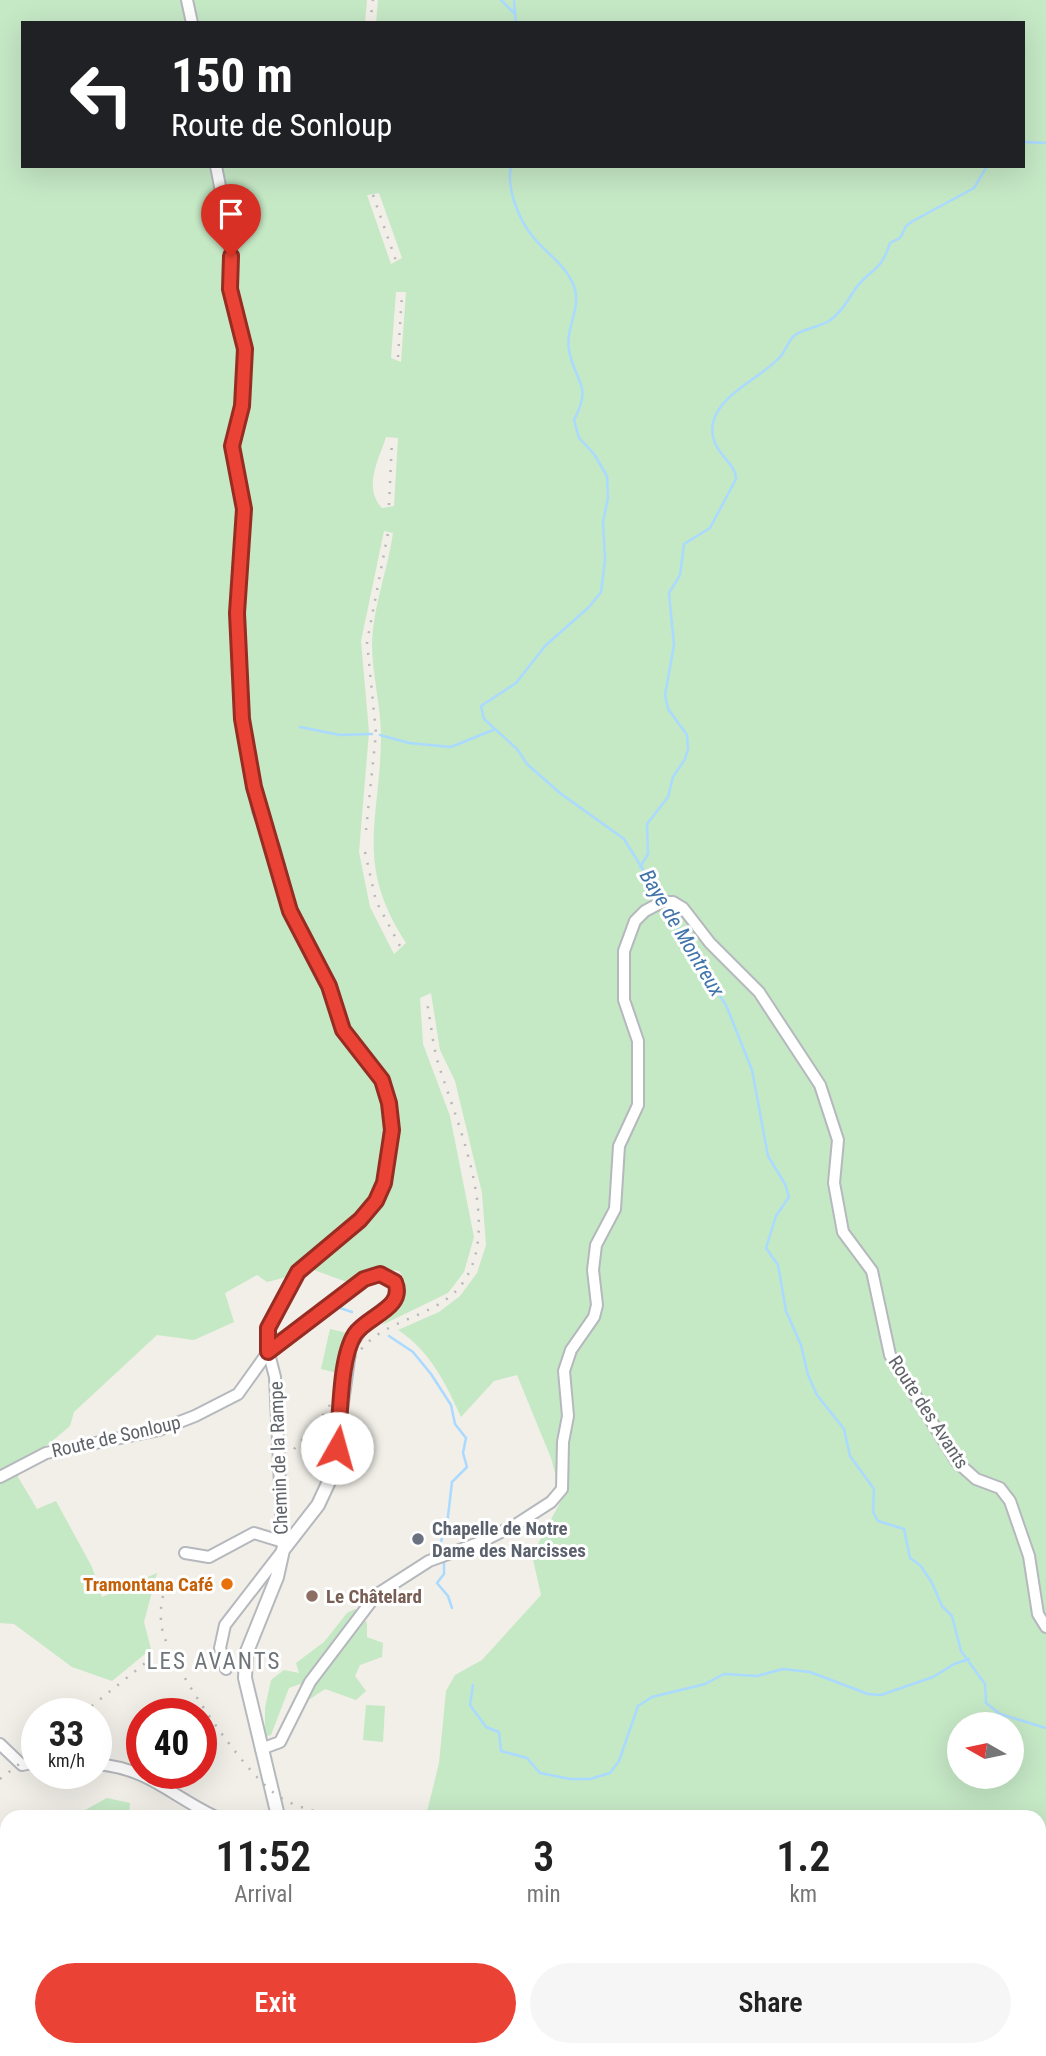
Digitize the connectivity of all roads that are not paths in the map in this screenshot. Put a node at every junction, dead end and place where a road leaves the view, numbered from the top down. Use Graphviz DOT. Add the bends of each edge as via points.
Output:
graph roads {
  1 [pos="187,0"];
  2 [pos="192,21"];
  3 [pos="216,168"];
  4 [pos="268,1352"];
  5 [pos="0,1477"];
  6 [pos="318,1506"];
  7 [pos="281,1545"];
  8 [pos="185,1553"];
  9 [pos="1046,1627"];
  10 [pos="226,1670"];
  11 [pos="0,1744"];
  12 [pos="261,1749"];
  13 [pos="21,1764"];
  14 [pos="112,1766"];
  15 [pos="204,1810"];
  16 [pos="276,1810"];
  1 -- 2 [label="street"];
  3 -- 4 [label="street" via="230,237 232,299 245,349 242,406 232,446 244,509 237,613 242,719 258,811 274,848 295,923 329,986 343,1030 382,1080 391,1117 391,1146 381,1193 360,1220 298,1272 268,1328"];
  4 -- 5 [label="street, Route de Sonloup" via="238,1394 195,1416 159,1430 46,1452"];
  4 -- 6 [label="street, Route de Sonloup" via="364,1279 380,1274 395,1282 395,1300 363,1325 350,1345 334,1464"];
  4 -- 7 [label="street, Chemin de la Rampe" via="275,1377"];
  6 -- 7 [label="street, Chemin de la Rampe"];
  7 -- 8 [label="street" via="254,1533 209,1557"];
  7 -- 10 [label="street" via="225,1625 220,1648"];
  7 -- 12 [label="street" via="277,1577 244,1665"];
  9 -- 12 [label="street, Route des Avants" via="1038,1614 1029,1556 1010,1501 1000,1489 976,1479 957,1462 890,1354 872,1271 844,1232 834,1183 838,1140 820,1085 760,992 673,902 662,902 645,911 629,932 623,965 624,1000 638,1041 638,1105 619,1146 615,1209 596,1245 594,1317 571,1350 564,1371 568,1416 562,1489 551,1502 517,1524 429,1561 376,1595 310,1682 280,1742"];
  11 -- 13 [label="street"];
  12 -- 16 [label="street"];
  14 -- 15 [label="street" via="150,1776"];
}
